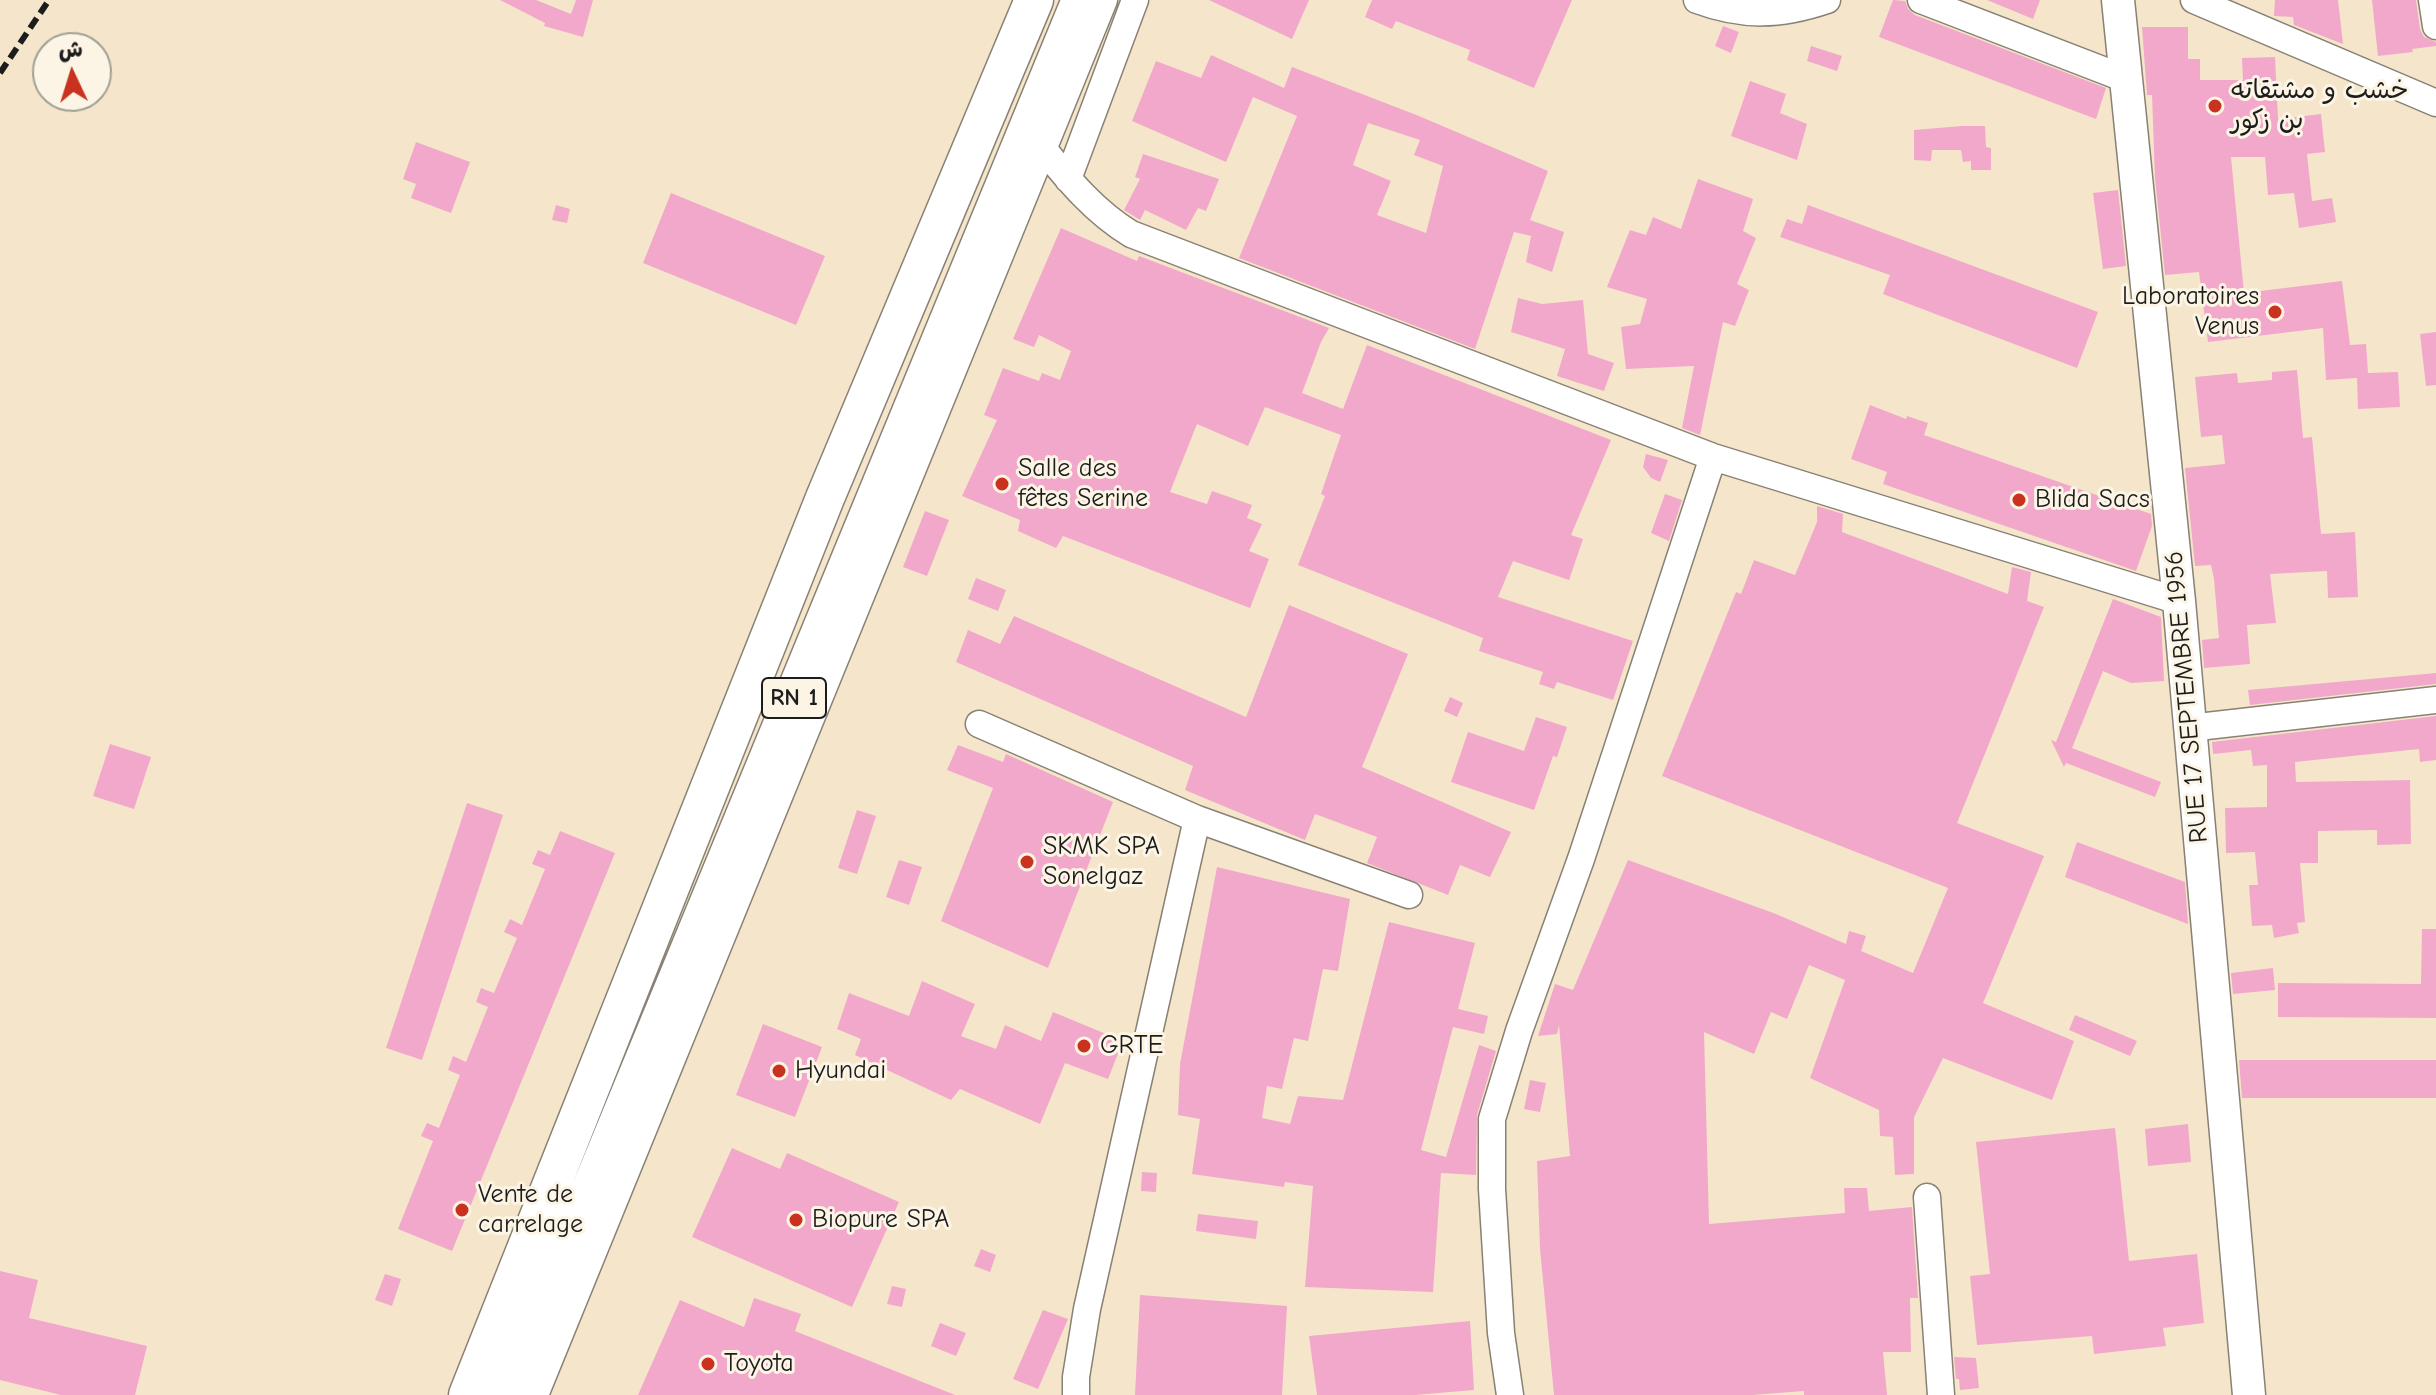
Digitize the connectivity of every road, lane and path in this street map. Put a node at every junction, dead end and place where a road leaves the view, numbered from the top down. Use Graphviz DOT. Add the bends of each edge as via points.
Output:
graph roads {
  1 [pos="1034,0"];
  2 [pos="1081,0"];
  3 [pos="1104,0"];
  4 [pos="1135,0"];
  5 [pos="1697,0"];
  6 [pos="1827,0"];
  7 [pos="1921,0"];
  8 [pos="2118,0"];
  9 [pos="2194,0"];
  10 [pos="2432,0"];
  11 [pos="2436,26"];
  12 [pos="2126,79"];
  13 [pos="2436,103"];
  14 [pos="1042,147"];
  15 [pos="1068,179"];
  16 [pos="1713,457"];
  17 [pos="2179,601"];
  18 [pos="2436,700"];
  19 [pos="979,724"];
  20 [pos="2189,728"];
  21 [pos="1197,819"];
  22 [pos="1409,895"];
  23 [pos="1927,1197"];
  24 [pos="468,1395"];
  25 [pos="506,1395"];
  26 [pos="535,1395"];
  27 [pos="1076,1395"];
  28 [pos="1510,1395"];
  29 [pos="1941,1395"];
  30 [pos="2249,1395"];
  1 -- 24 [label="highway, RN 1" via="825,498"];
  2 -- 25 [label="highway, RN 1"];
  3 -- 14 [label="street"];
  4 -- 15 [label="street"];
  5 -- 6 [label="street" via="1726,11 1757,14"];
  7 -- 12 [label="street"];
  8 -- 12 [label="main road, RUE 17 SEPTEMBRE 1956"];
  9 -- 13 [label="street"];
  10 -- 11 [label="street"];
  12 -- 17 [label="main road, RUE 17 SEPTEMBRE 1956"];
  14 -- 15 [label="street"];
  14 -- 26 [label="street"];
  15 -- 16 [label="street" via="1106,219 1131,234"];
  16 -- 17 [label="street"];
  16 -- 28 [label="street" via="1492,1119 1501,1333"];
  17 -- 20 [label="main road, RUE 17 SEPTEMBRE 1956"];
  18 -- 20 [label="street"];
  19 -- 21 [label="street"];
  20 -- 30 [label="main road, RUE 17 SEPTEMBRE 1956"];
  21 -- 22 [label="street"];
  21 -- 27 [label="street" via="1087,1309"];
  23 -- 29 [label="street"];
}
